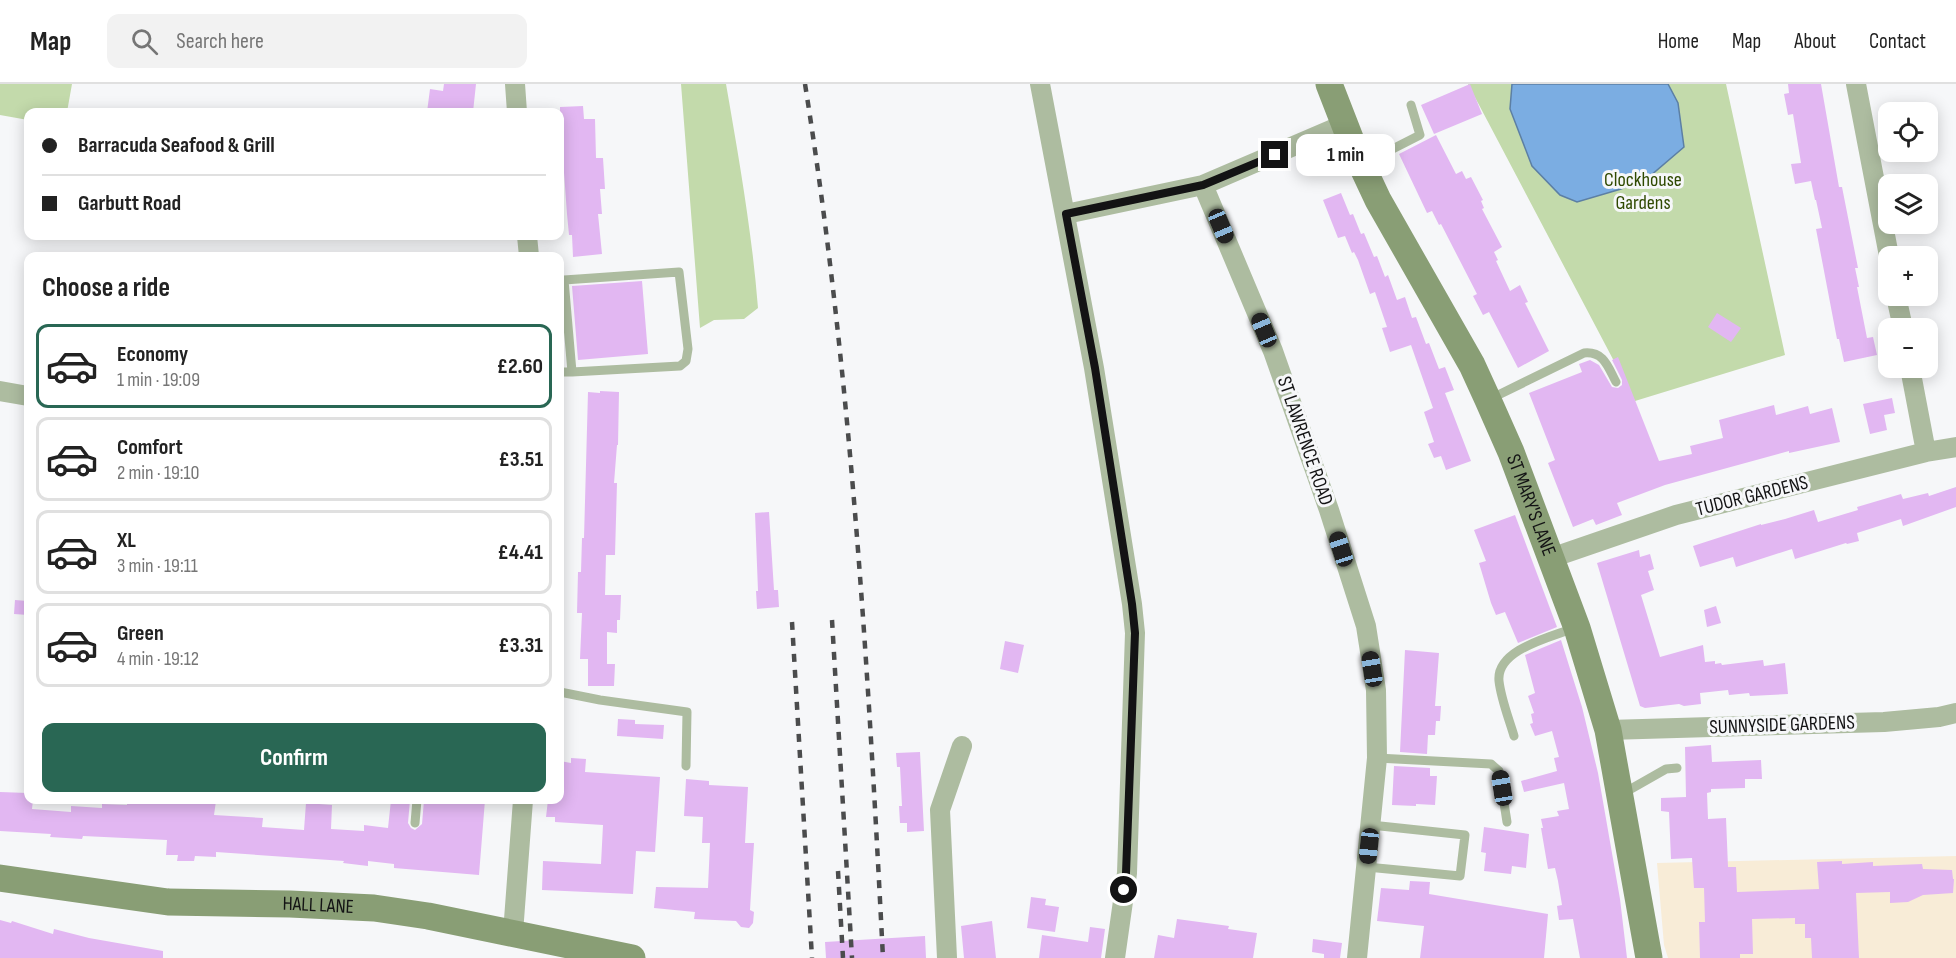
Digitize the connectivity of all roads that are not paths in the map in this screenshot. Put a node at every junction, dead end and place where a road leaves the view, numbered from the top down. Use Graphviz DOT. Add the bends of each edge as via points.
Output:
graph roads {
  1 [pos="515,84"];
  2 [pos="1040,84"];
  3 [pos="1329,84"];
  4 [pos="1856,84"];
  5 [pos="1411,105"];
  6 [pos="517,108"];
  7 [pos="1345,124"];
  8 [pos="1362,165"];
  9 [pos="1203,185"];
  10 [pos="1066,214"];
  11 [pos="1887,246"];
  12 [pos="564,372"];
  13 [pos="572,372"];
  14 [pos="1912,378"];
  15 [pos="1616,382"];
  16 [pos="0,391"];
  17 [pos="24,395"];
  18 [pos="1488,400"];
  19 [pos="1956,447"];
  20 [pos="1926,452"];
  21 [pos="1551,558"];
  22 [pos="1577,628"];
  23 [pos="564,693"];
  24 [pos="1956,713"];
  25 [pos="1608,730"];
  26 [pos="1514,736"];
  27 [pos="962,746"];
  28 [pos="1377,758"];
  29 [pos="686,766"];
  30 [pos="1677,768"];
  31 [pos="1620,795"];
  32 [pos="417,804"];
  33 [pos="523,804"];
  34 [pos="1507,822"];
  35 [pos="415,823"];
  36 [pos="1371,825"];
  37 [pos="1367,867"];
  38 [pos="0,878"];
  39 [pos="513,933"];
  40 [pos="618,957"];
  41 [pos="947,958"];
  42 [pos="1115,958"];
  43 [pos="1357,958"];
  44 [pos="1649,958"];
  1 -- 6 [label="street"];
  2 -- 10 [label="street"];
  3 -- 7 [label="main road, ST MARY'S LANE"];
  4 -- 11 [label="street"];
  5 -- 8 [label="lane" via="1420,135"];
  7 -- 8 [label="main road, ST MARY'S LANE"];
  7 -- 9 [label="street"];
  8 -- 18 [label="main road, ST MARY'S LANE"];
  9 -- 10 [label="street"];
  9 -- 28 [label="street, ST LAWRENCE ROAD" via="1273,351 1366,626 1376,690"];
  10 -- 42 [label="street" via="1095,368 1135,633 1126,873"];
  12 -- 13 [label="lane"];
  13 -- 13 [label="lane" via="680,366 686,361 679,272 564,280"];
  14 -- 20 [label="street"];
  15 -- 18 [label="lane" via="1605,359 1593,352 1584,353"];
  16 -- 17 [label="street"];
  18 -- 21 [label="main road, ST MARY'S LANE"];
  19 -- 20 [label="street, TUDOR GARDENS"];
  20 -- 21 [label="street, TUDOR GARDENS" via="1676,515"];
  21 -- 22 [label="main road, ST MARY'S LANE"];
  22 -- 25 [label="main road, ST MARY'S LANE"];
  22 -- 26 [label="lane" via="1518,650 1503,666 1499,680"];
  23 -- 29 [label="lane" via="687,712"];
  24 -- 25 [label="street, SUNNYSIDE GARDENS" via="1884,722"];
  25 -- 31 [label="main road, ST MARY'S LANE"];
  27 -- 41 [label="street" via="940,810"];
  28 -- 34 [label="lane" via="1491,764 1499,771"];
  28 -- 36 [label="street, ST LAWRENCE ROAD"];
  30 -- 31 [label="lane" via="1666,769"];
  31 -- 44 [label="main road, ST MARY'S LANE"];
  32 -- 35 [label="lane"];
  33 -- 39 [label="street"];
  36 -- 37 [label="street, ST LAWRENCE ROAD"];
  36 -- 37 [label="lane" via="1465,835 1460,876"];
  37 -- 43 [label="street, ST LAWRENCE ROAD"];
  38 -- 39 [label="main road, HALL LANE" via="168,902 374,908"];
  39 -- 40 [label="main road, HALL LANE"];
}
